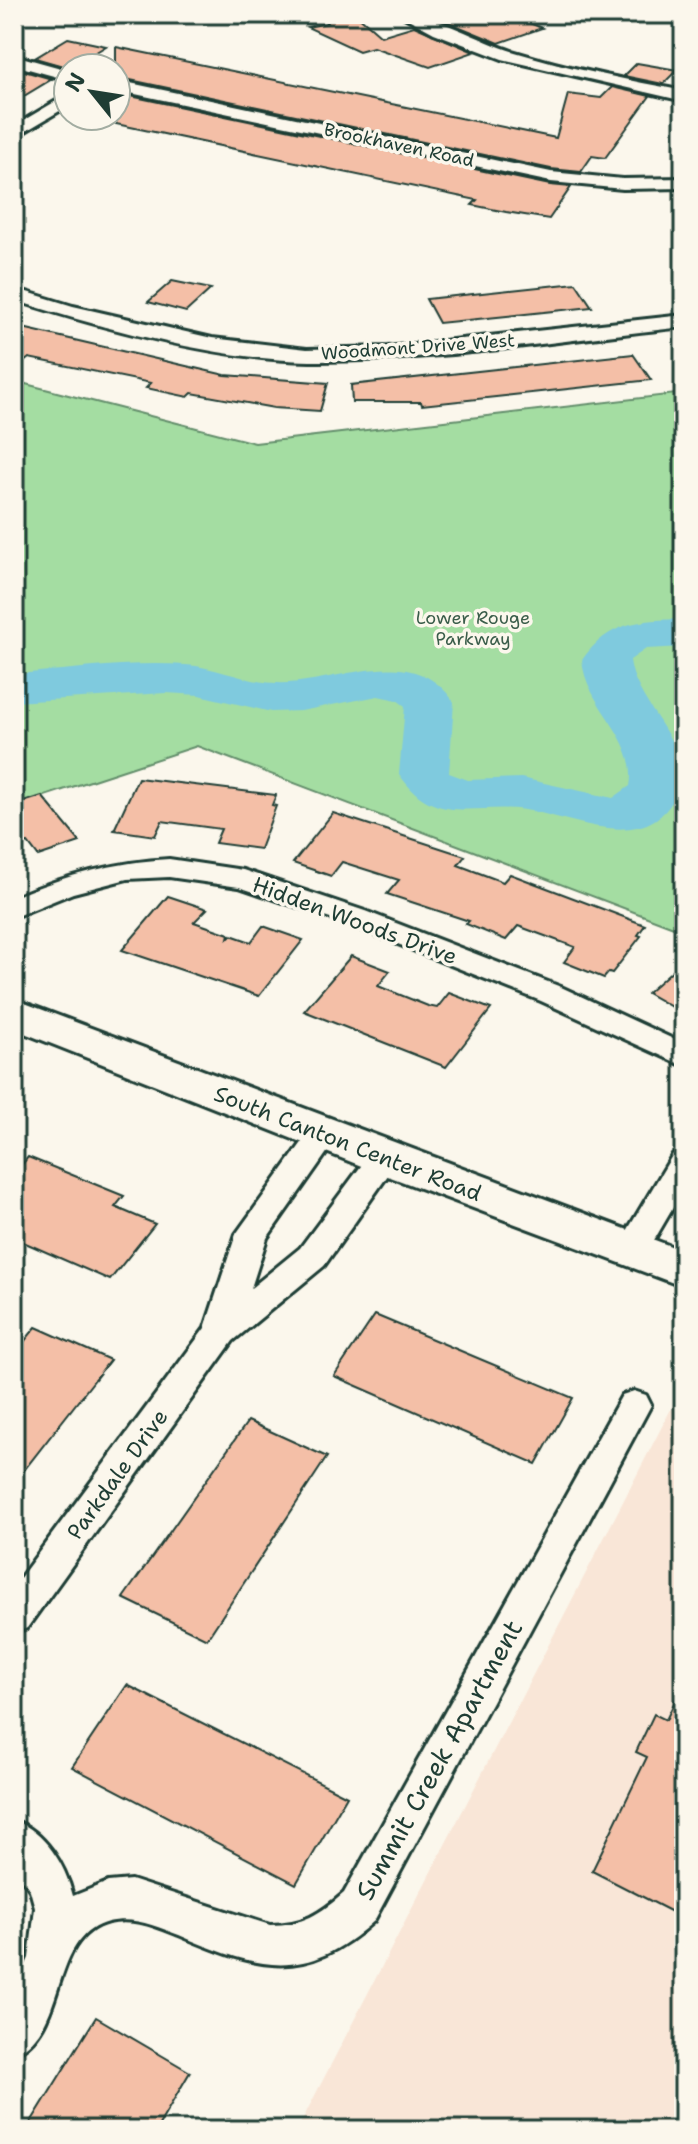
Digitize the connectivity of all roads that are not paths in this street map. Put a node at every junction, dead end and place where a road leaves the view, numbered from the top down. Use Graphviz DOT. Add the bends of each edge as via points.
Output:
graph roads {
  1 [pos="243,14"];
  2 [pos="282,14"];
  3 [pos="407,14"];
  4 [pos="14,60"];
  5 [pos="52,71"];
  6 [pos="132,88"];
  7 [pos="684,96"];
  8 [pos="52,109"];
  9 [pos="14,133"];
  10 [pos="684,183"];
  11 [pos="14,294"];
  12 [pos="684,321"];
  13 [pos="14,908"];
  14 [pos="14,1013"];
  15 [pos="684,1056"];
  16 [pos="325,1134"];
  17 [pos="384,1158"];
  18 [pos="684,1162"];
  19 [pos="632,1250"];
  20 [pos="683,1266"];
  21 [pos="221,1332"];
  22 [pos="634,1405"];
  23 [pos="14,1616"];
  24 [pos="14,1839"];
  25 [pos="56,1931"];
  26 [pos="14,2032"];
  1 -- 2 [label="street"];
  3 -- 7 [label="street" via="528,62"];
  4 -- 5 [label="street"];
  6 -- 10 [label="street, Brookhaven Road" via="551,177"];
  8 -- 9 [label="street"];
  11 -- 12 [label="street, Woodmont Drive West" via="212,344 307,355 388,353"];
  13 -- 15 [label="street, Hidden Woods Drive" via="63,887 127,870 169,868 243,879 551,994"];
  14 -- 16 [label="main road, South Canton Center Road"];
  16 -- 17 [label="main road, South Canton Center Road"];
  16 -- 21 [label="street, Parkdale Drive" via="252,1234"];
  17 -- 19 [label="main road, South Canton Center Road"];
  17 -- 21 [label="street, Parkdale Drive" via="312,1257"];
  18 -- 19 [label="street"];
  19 -- 20 [label="main road, South Canton Center Road"];
  21 -- 23 [label="street, Parkdale Drive"];
  22 -- 25 [label="street, Summit Creek Apartment" via="359,1907 339,1927 286,1948 257,1946 148,1902 114,1901 81,1912"];
  24 -- 25 [label="street" via="38,1864 53,1899"];
  25 -- 26 [label="street" via="41,1989"];
}
